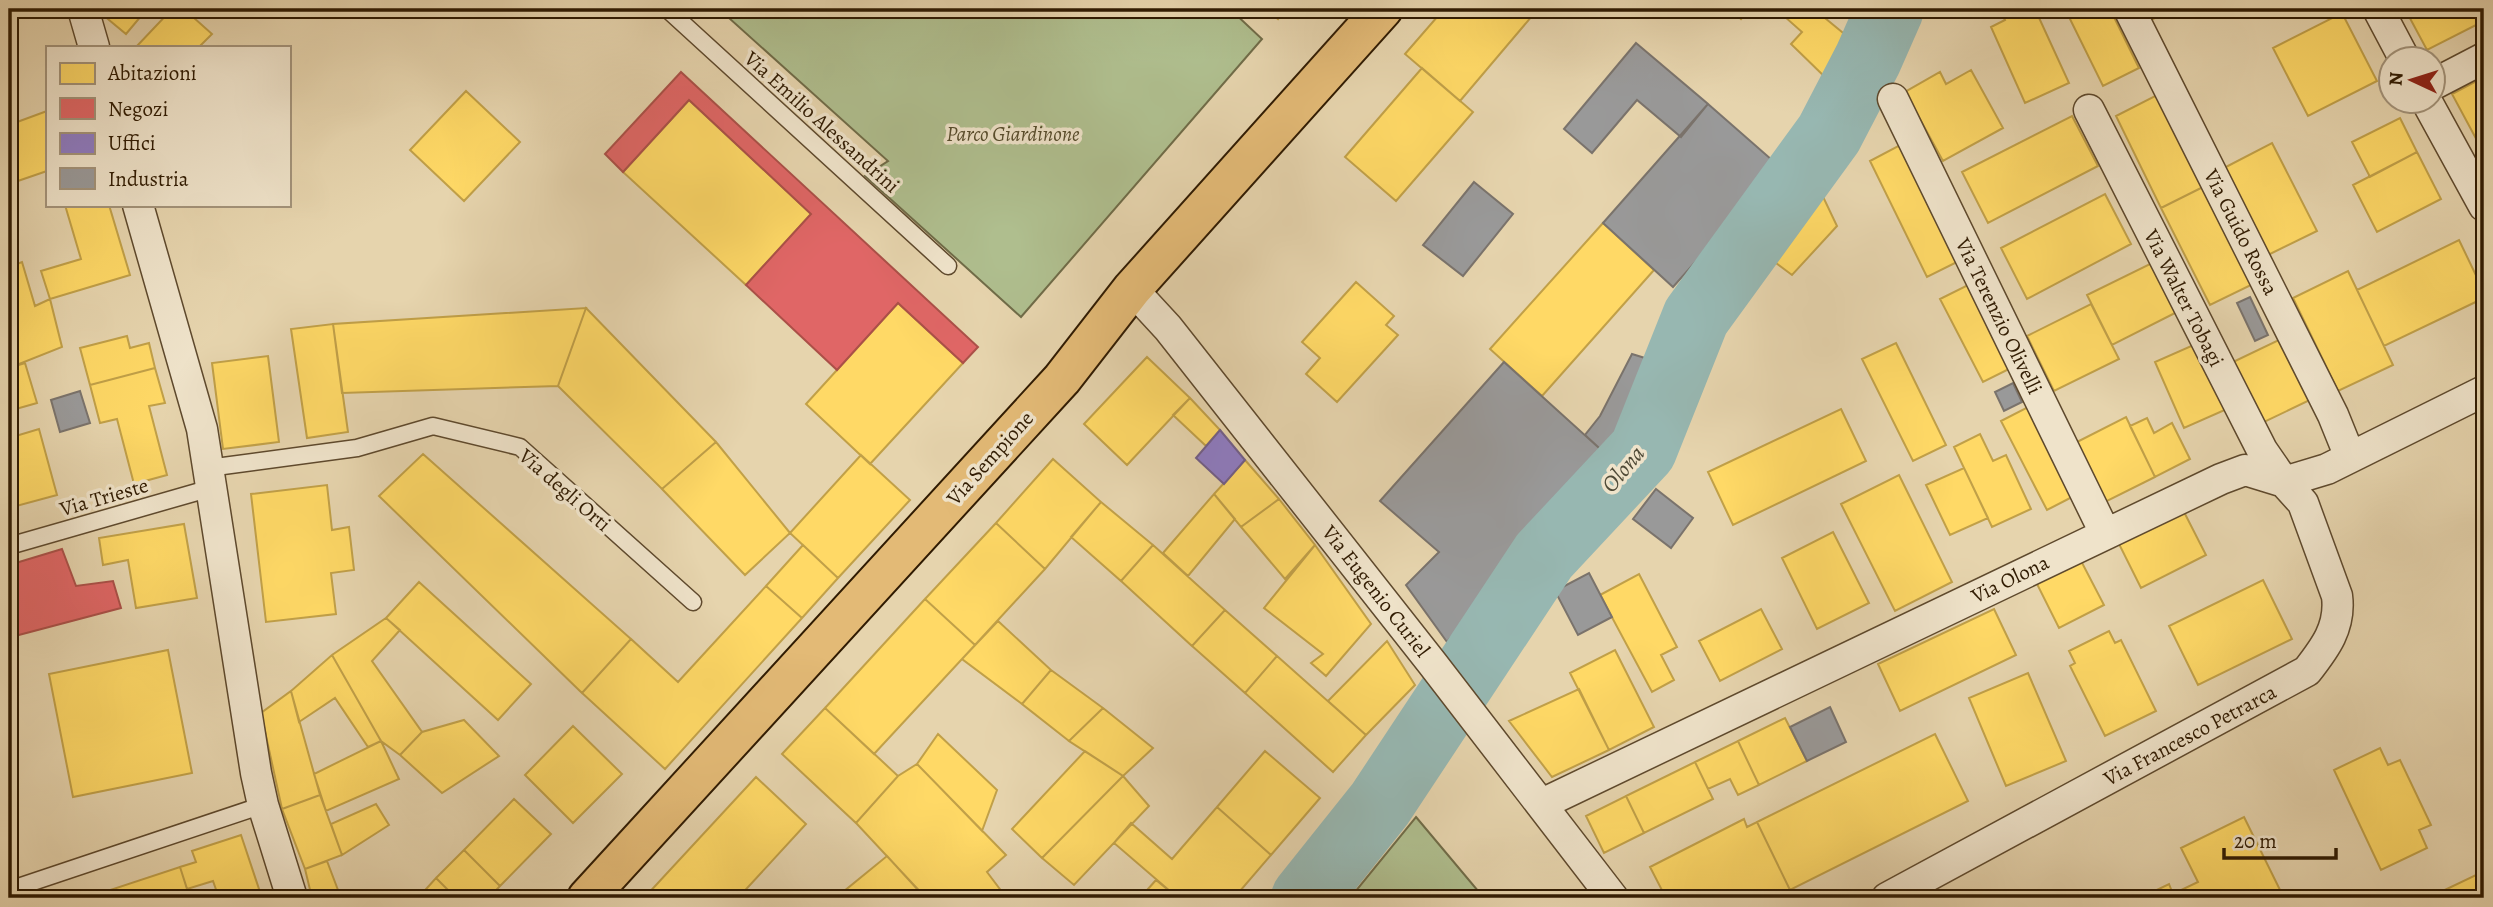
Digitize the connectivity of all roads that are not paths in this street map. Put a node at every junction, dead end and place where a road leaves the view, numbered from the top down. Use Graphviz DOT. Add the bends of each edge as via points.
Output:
graph roads {
  1 [pos="83,9"];
  2 [pos="667,9"];
  3 [pos="1383,9"];
  4 [pos="2129,9"];
  5 [pos="2378,9"];
  6 [pos="94,46"];
  7 [pos="2398,46"];
  8 [pos="2484,58"];
  9 [pos="2448,77"];
  10 [pos="1893,99"];
  11 [pos="2089,110"];
  12 [pos="2435,116"];
  13 [pos="138,206"];
  14 [pos="2484,206"];
  15 [pos="948,266"];
  16 [pos="1132,289"];
  17 [pos="2484,391"];
  18 [pos="2350,457"];
  19 [pos="209,478"];
  20 [pos="2284,482"];
  21 [pos="2105,533"];
  22 [pos="9,546"];
  23 [pos="693,602"];
  24 [pos="1542,804"];
  25 [pos="263,805"];
  26 [pos="9,890"];
  27 [pos="292,898"];
  28 [pos="587,898"];
  29 [pos="1613,898"];
  30 [pos="1887,898"];
  1 -- 6 [label="street"];
  2 -- 15 [label="lane, Via Emilio Alessandrini"];
  3 -- 16 [label="main road, Via Sempione"];
  4 -- 18 [label="street, Via Guido Rossa"];
  5 -- 7 [label="street"];
  8 -- 9 [label="street"];
  10 -- 21 [label="street, Via Terenzio Olivelli"];
  11 -- 20 [label="street, Via Walter Tobagi" via="2262,450"];
  12 -- 14 [label="street"];
  13 -- 19 [label="street" via="202,429"];
  16 -- 24 [label="street, Via Eugenio Curiel" via="1168,328"];
  16 -- 28 [label="main road, Via Sempione" via="1062,379"];
  17 -- 18 [label="street"];
  18 -- 20 [label="street"];
  19 -- 22 [label="lane, Via Trieste"];
  19 -- 23 [label="lane, Via degli Orti" via="357,448 433,426 520,447"];
  19 -- 25 [label="street"];
  20 -- 21 [label="street, Via Olona" via="2245,470"];
  20 -- 30 [label="street, Via Francesco Petrarca" via="2303,503 2339,609 2327,645 2307,671"];
  21 -- 24 [label="street, Via Olona"];
  24 -- 29 [label="street, Via Eugenio Curiel"];
  25 -- 26 [label="lane"];
  25 -- 27 [label="street"];
}
